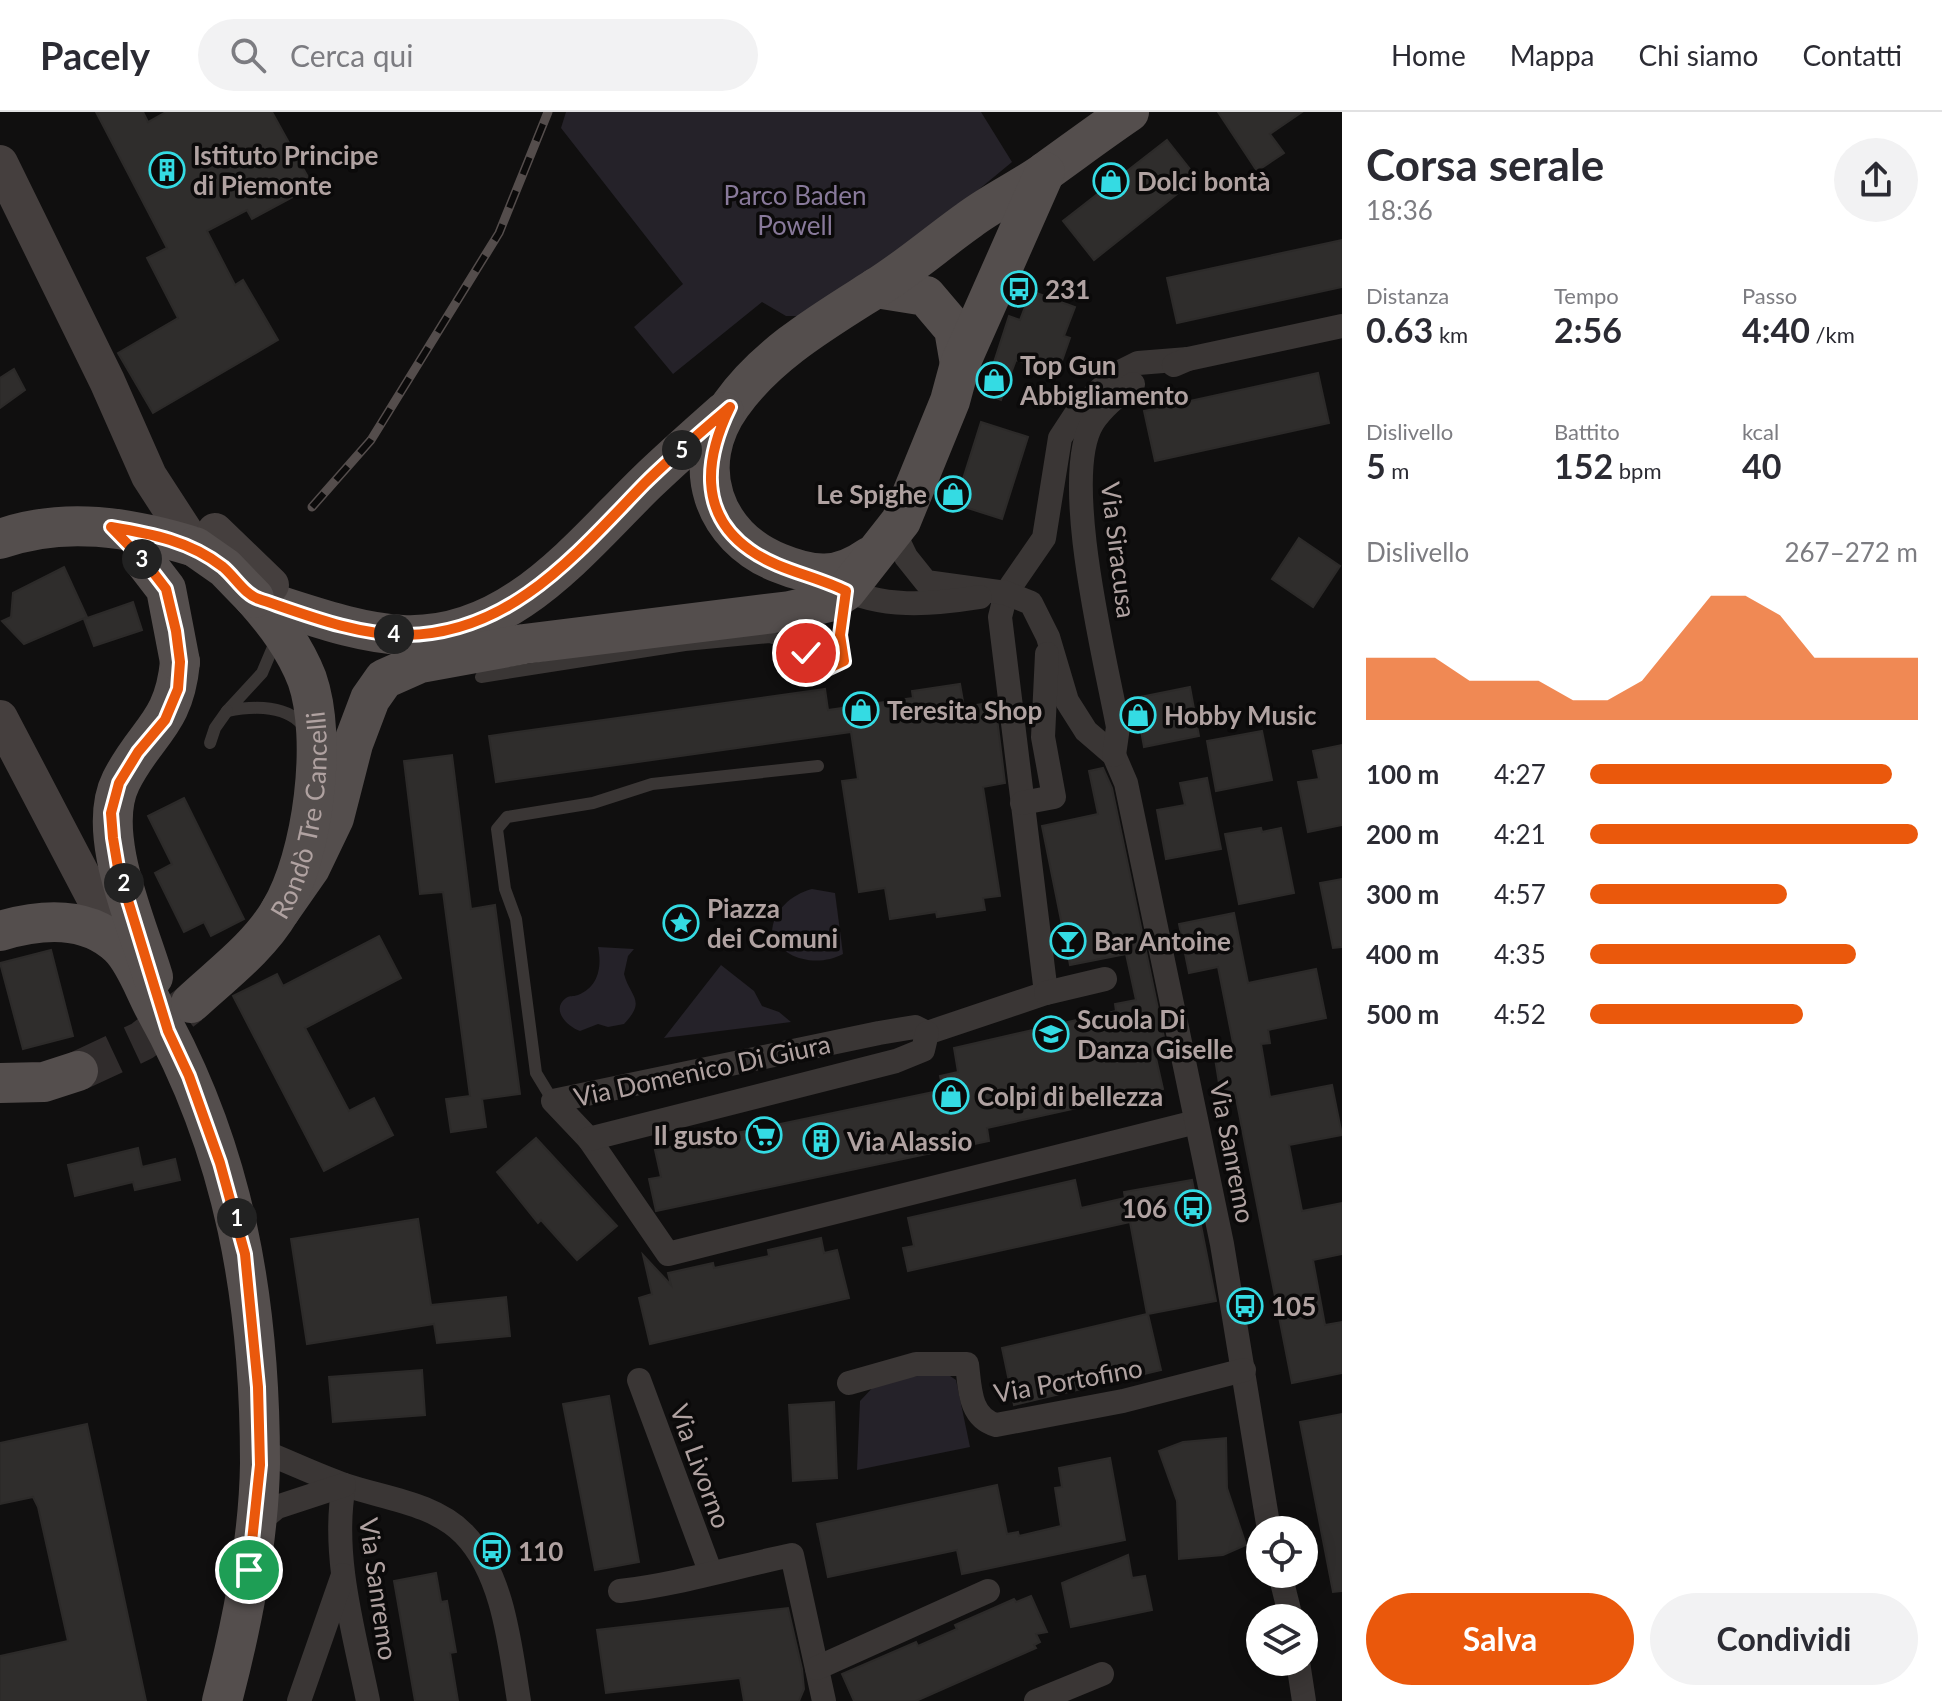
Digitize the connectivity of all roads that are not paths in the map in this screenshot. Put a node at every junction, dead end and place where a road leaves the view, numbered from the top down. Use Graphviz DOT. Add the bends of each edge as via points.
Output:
graph roads {
  1 [pos="1129,112"];
  2 [pos="0,163"];
  3 [pos="1045,172"];
  4 [pos="876,288"];
  5 [pos="1342,326"];
  6 [pos="1188,359"];
  7 [pos="960,364"];
  8 [pos="730,407"];
  9 [pos="111,527"];
  10 [pos="0,539"];
  11 [pos="205,539"];
  12 [pos="885,541"];
  13 [pos="831,583"];
  14 [pos="1006,593"];
  15 [pos="279,606"];
  16 [pos="1048,637"];
  17 [pos="481,677"];
  18 [pos="227,711"];
  19 [pos="0,718"];
  20 [pos="210,743"];
  21 [pos="317,749"];
  22 [pos="1114,755"];
  23 [pos="818,766"];
  24 [pos="1022,803"];
  25 [pos="280,911"];
  26 [pos="0,931"];
  27 [pos="120,947"];
  28 [pos="1105,979"];
  29 [pos="1046,993"];
  30 [pos="180,1017"];
  31 [pos="927,1033"];
  32 [pos="61,1076"];
  33 [pos="0,1083"];
  34 [pos="0,1093"];
  35 [pos="553,1101"];
  36 [pos="1196,1122"];
  37 [pos="589,1139"];
  38 [pos="1244,1370"];
  39 [pos="639,1380"];
  40 [pos="849,1383"];
  41 [pos="259,1450"];
  42 [pos="344,1485"];
  43 [pos="1267,1516"];
  44 [pos="254,1526"];
  45 [pos="345,1569"];
  46 [pos="710,1571"];
  47 [pos="620,1591"];
  48 [pos="988,1591"];
  49 [pos="817,1668"];
  50 [pos="1102,1674"];
  51 [pos="1301,1676"];
  52 [pos="819,1700"];
  53 [pos="1305,1700"];
  54 [pos="222,1701"];
  55 [pos="299,1701"];
  56 [pos="368,1701"];
  57 [pos="519,1701"];
  58 [pos="1036,1701"];
  1 -- 3 [label="main road"];
  2 -- 11 [label="main road" via="149,476"];
  3 -- 4 [label="main road"];
  3 -- 7 [label="main road"];
  4 -- 7 [label="main road" via="926,296 954,329"];
  4 -- 8 [label="main road" via="842,306 763,368"];
  5 -- 6 [label="street, Via Siracusa"];
  6 -- 14 [label="street, Via Siracusa" via="1138,363 1118,373 1079,409 1060,438 1044,538"];
  6 -- 22 [label="street, Via Siracusa" via="1131,384 1092,423 1083,448 1082,518 1118,727"];
  7 -- 12 [label="main road" via="912,499"];
  8 -- 13 [label="main road" via="709,462 723,519 750,550"];
  8 -- 15 [label="main road" via="648,480 560,570 510,607 469,626 404,635 339,625"];
  9 -- 10 [label="main road, Rondò Tre Cancelli" via="30,529"];
  9 -- 11 [label="main road, Rondò Tre Cancelli"];
  9 -- 30 [label="main road, bridge" via="166,589 180,662 178,689 165,720 119,783 111,813 118,868"];
  11 -- 15 [label="main road, Rondò Tre Cancelli, bridge" via="225,568"];
  12 -- 13 [label="main road"];
  12 -- 14 [label="street" via="926,582"];
  13 -- 14 [label="street" via="880,602 922,605"];
  13 -- 17 [label="lane" via="844,661 827,669 796,647 770,637"];
  13 -- 25 [label="main road" via="829,602 790,611 524,644 420,663 384,679 370,699 353,744 334,818 310,868"];
  14 -- 16 [label="street, Via Sanremo" via="1031,603"];
  14 -- 24 [label="street" via="1000,617"];
  15 -- 18 [label="lane" via="262,673"];
  15 -- 21 [label="main road, Rondò Tre Cancelli" via="308,682"];
  16 -- 22 [label="street, Via Sanremo" via="1067,701 1086,731"];
  16 -- 24 [label="street" via="1043,737 1054,797"];
  18 -- 20 [label="lane"];
  18 -- 21 [label="lane" via="255,706 300,720"];
  19 -- 27 [label="main road"];
  21 -- 25 [label="main road, Rondò Tre Cancelli" via="310,827"];
  22 -- 36 [label="street, Via Sanremo" via="1126,783"];
  23 -- 35 [label="lane" via="652,784 593,803 507,817 497,829 505,889 516,919 536,1073"];
  24 -- 29 [label="street"];
  25 -- 30 [label="main road, Rondò Tre Cancelli"];
  26 -- 27 [label="main road" via="65,921 84,925"];
  27 -- 30 [label="main road"];
  28 -- 29 [label="street, Via Domenico Di Giura"];
  29 -- 31 [label="street, Via Domenico Di Giura"];
  30 -- 41 [label="main road" via="189,1076 233,1201 245,1254"];
  31 -- 35 [label="street, Via Domenico Di Giura" via="915,1027 879,1033"];
  31 -- 37 [label="street, Via Domenico Di Giura" via="923,1050 896,1061"];
  32 -- 33 [label="main road"];
  32 -- 34 [label="main road"];
  35 -- 37 [label="street, Via Domenico Di Giura"];
  36 -- 37 [label="street" via="668,1254"];
  36 -- 38 [label="street, Via Sanremo"];
  38 -- 40 [label="street, Via Portofino" via="1123,1401 996,1425 985,1422 974,1409 967,1364 916,1364"];
  38 -- 43 [label="street, Via Sanremo"];
  39 -- 46 [label="street, Via Livorno"];
  41 -- 42 [label="street, Via Sanremo"];
  41 -- 44 [label="main road"];
  42 -- 44 [label="street, Via Sanremo" via="277,1507"];
  42 -- 45 [label="street, Via Sanremo" via="338,1519"];
  42 -- 57 [label="street, Via Sanremo" via="416,1506 462,1532 503,1608"];
  44 -- 54 [label="main road"];
  45 -- 55 [label="street"];
  45 -- 56 [label="street, Via Sanremo"];
  46 -- 47 [label="street, Via Livorno" via="678,1584"];
  46 -- 49 [label="street, Via Livorno" via="792,1555"];
  48 -- 49 [label="street"];
  49 -- 52 [label="street, Via Livorno"];
  50 -- 58 [label="street"];
  51 -- 53 [label="street"];
}
